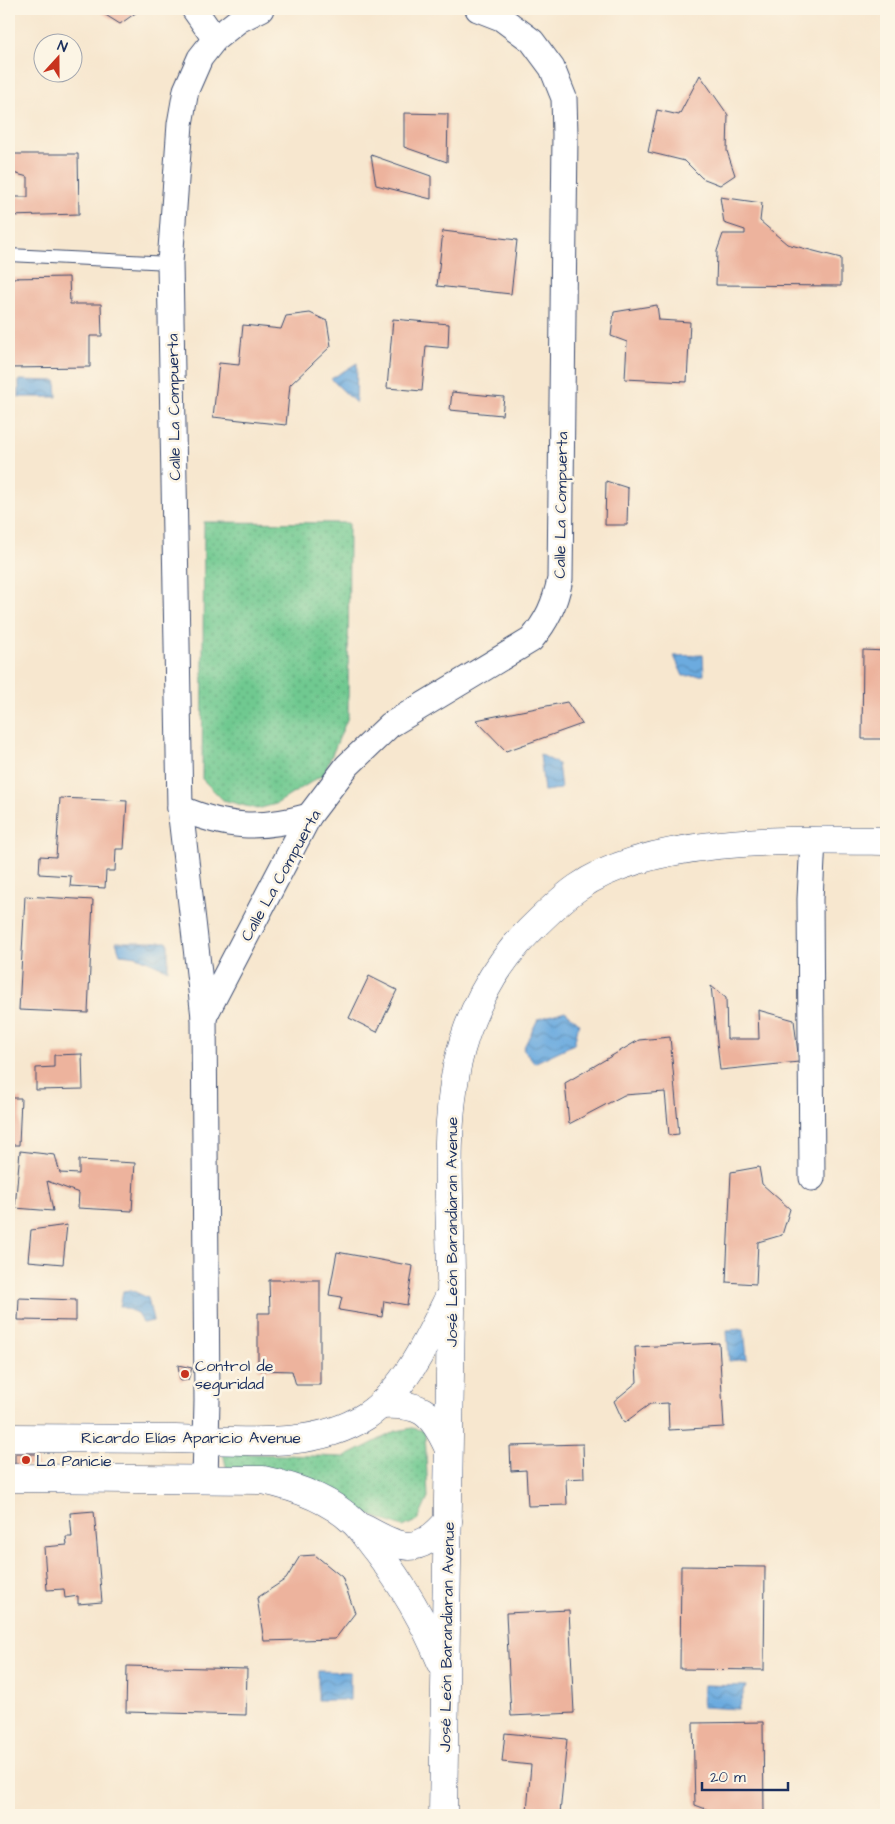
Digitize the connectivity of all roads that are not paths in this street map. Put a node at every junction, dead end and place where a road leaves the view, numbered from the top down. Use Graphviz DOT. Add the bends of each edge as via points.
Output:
graph roads {
  1 [pos="194,9"];
  2 [pos="261,9"];
  3 [pos="478,9"];
  4 [pos="215,39"];
  5 [pos="9,255"];
  6 [pos="170,263"];
  7 [pos="180,808"];
  8 [pos="309,816"];
  9 [pos="814,840"];
  10 [pos="886,841"];
  11 [pos="204,1017"];
  12 [pos="812,1178"];
  13 [pos="452,1290"];
  14 [pos="380,1405"];
  15 [pos="9,1438"];
  16 [pos="206,1440"];
  17 [pos="448,1447"];
  18 [pos="9,1478"];
  19 [pos="205,1480"];
  20 [pos="448,1521"];
  21 [pos="355,1523"];
  22 [pos="446,1674"];
  23 [pos="443,1815"];
  1 -- 4 [label="street"];
  2 -- 4 [label="street, Calle La Compuerta" via="238,20"];
  3 -- 8 [label="street, Calle La Compuerta" via="501,18 532,41 552,68 564,98 560,579 557,594 545,624 531,640 390,725 347,766"];
  4 -- 6 [label="street, Calle La Compuerta" via="200,58 186,90 180,124"];
  5 -- 6 [label="lane"];
  6 -- 7 [label="street, Calle La Compuerta"];
  7 -- 8 [label="street" via="203,818 263,827"];
  7 -- 11 [label="street, Calle La Compuerta"];
  8 -- 11 [label="street, Calle La Compuerta"];
  9 -- 10 [label="street, José León Barandiaran Avenue"];
  9 -- 12 [label="street" via="810,899"];
  9 -- 13 [label="street, José León Barandiaran Avenue" via="765,841 662,854 616,867 578,887 512,948 489,982 470,1023 457,1065 448,1174"];
  11 -- 16 [label="street, Calle La Compuerta"];
  13 -- 14 [label="street, Ricardo Elías Aparicio Avenue" via="416,1360"];
  13 -- 17 [label="street, José León Barandiaran Avenue"];
  14 -- 16 [label="street, Ricardo Elías Aparicio Avenue" via="348,1426 324,1434 298,1438"];
  14 -- 17 [label="street" via="416,1406 430,1415"];
  15 -- 16 [label="street, Ricardo Elías Aparicio Avenue"];
  16 -- 19 [label="street, Calle La Compuerta"];
  17 -- 20 [label="street, José León Barandiaran Avenue"];
  18 -- 19 [label="street"];
  19 -- 21 [label="street" via="263,1480 289,1486 313,1495"];
  20 -- 21 [label="street" via="423,1544 407,1546 391,1543"];
  20 -- 22 [label="street, José León Barandiaran Avenue"];
  21 -- 22 [label="street" via="407,1592 429,1632"];
  22 -- 23 [label="street, José León Barandiaran Avenue"];
}
